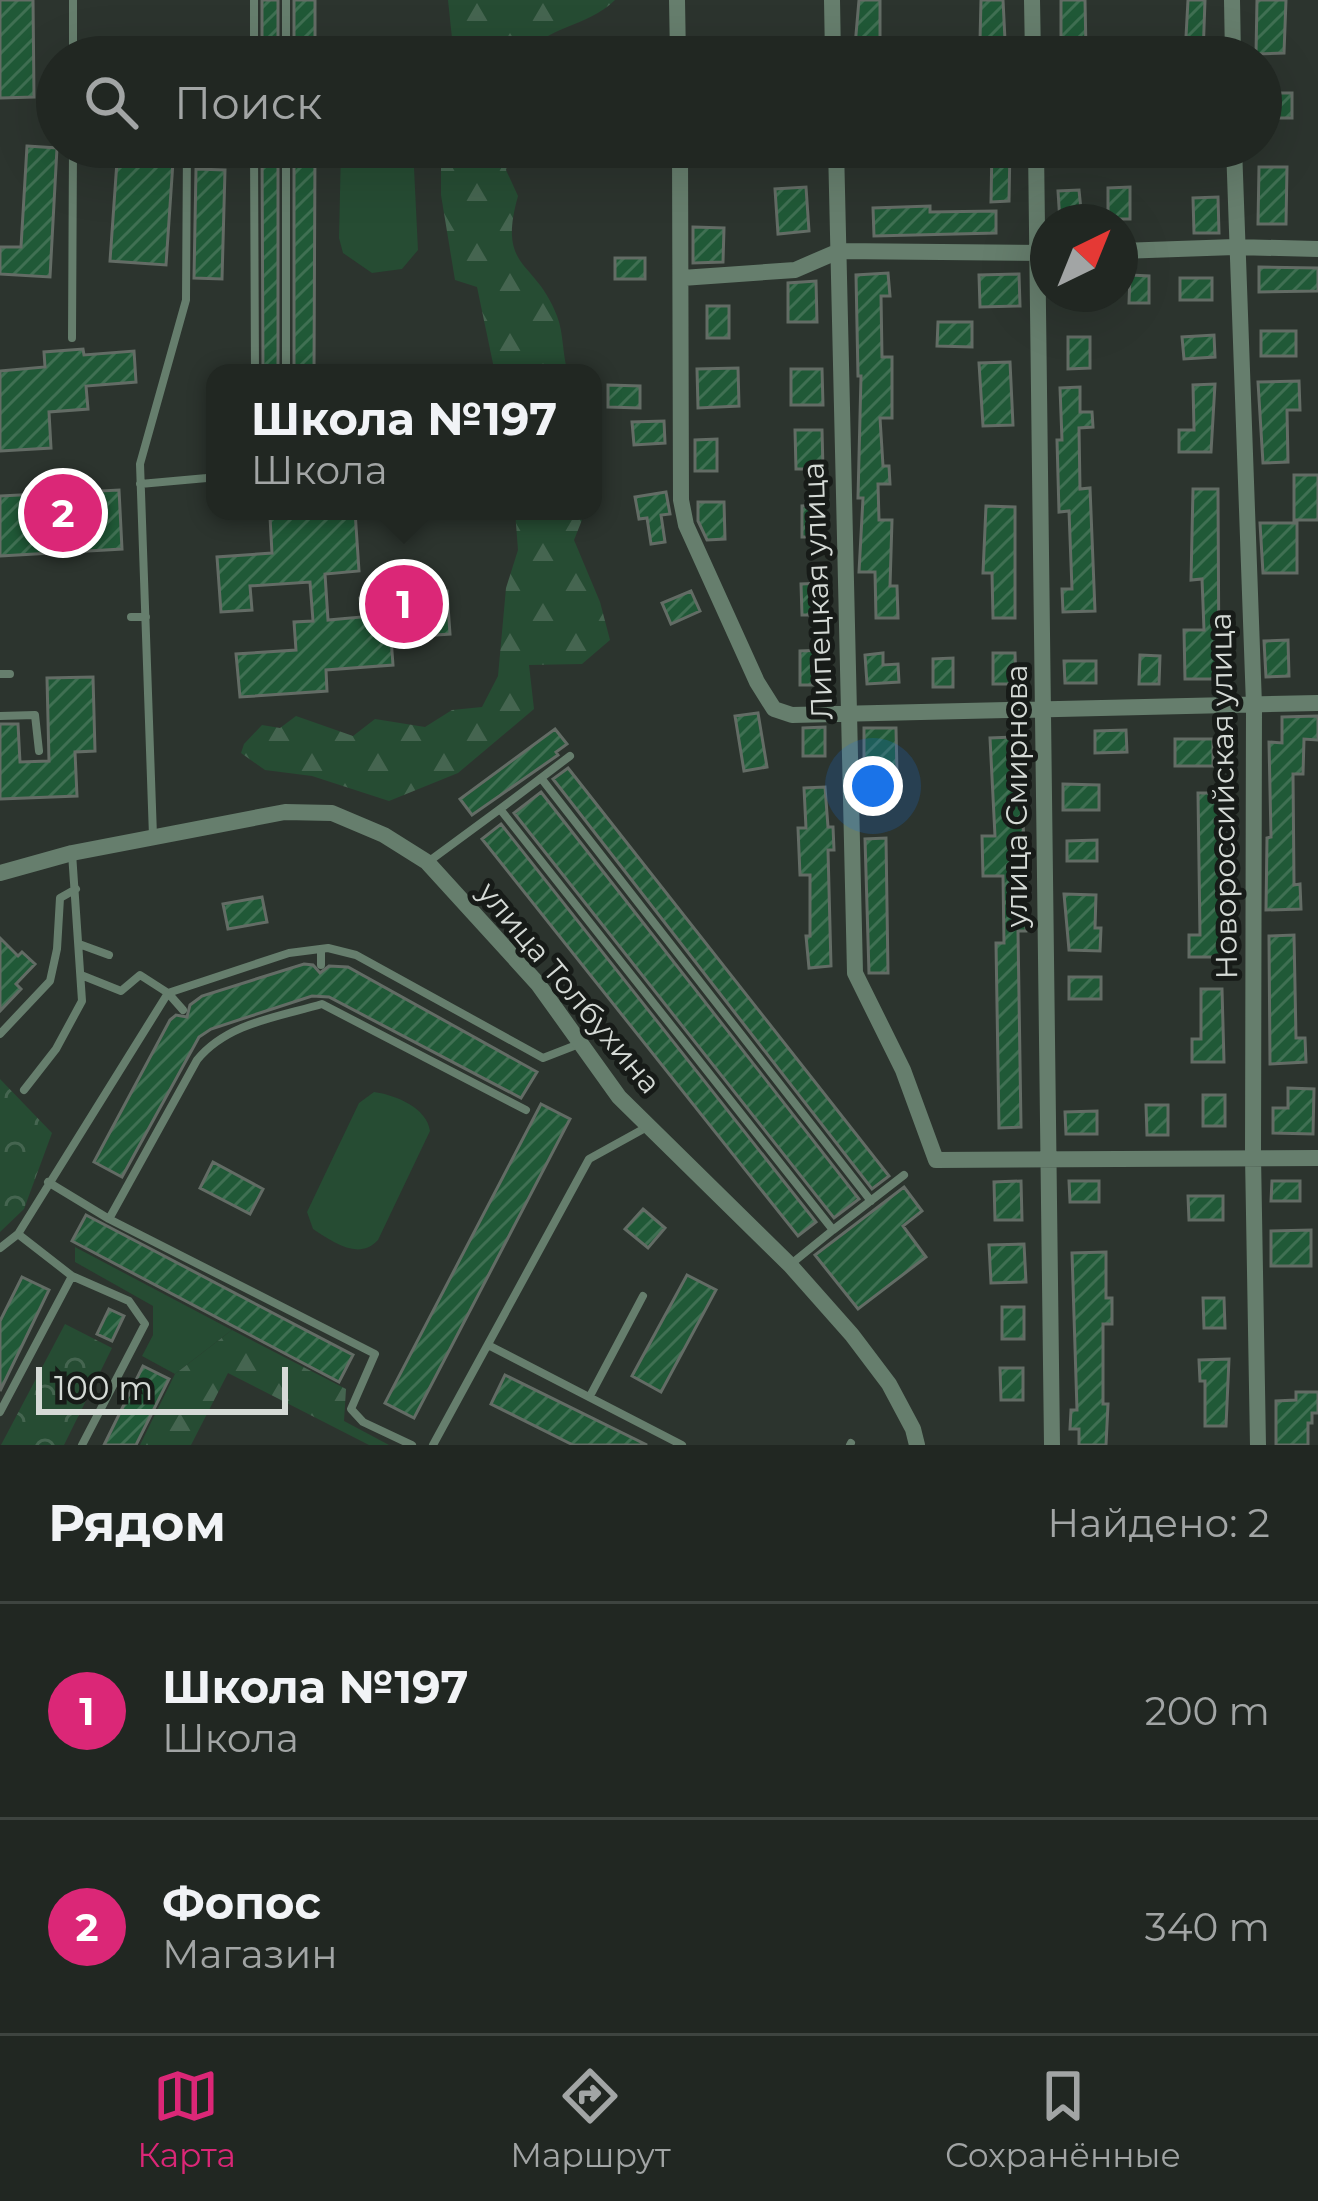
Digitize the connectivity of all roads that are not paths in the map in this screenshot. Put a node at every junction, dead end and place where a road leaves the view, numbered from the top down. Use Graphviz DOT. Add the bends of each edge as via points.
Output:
graph roads {
  1 [pos="73,0"];
  2 [pos="254,0"];
  3 [pos="286,0"];
  4 [pos="677,0"];
  5 [pos="832,0"];
  6 [pos="1032,0"];
  7 [pos="1232,0"];
  8 [pos="73,36"];
  9 [pos="254,36"];
  10 [pos="286,36"];
  11 [pos="678,36"];
  12 [pos="833,36"];
  13 [pos="1033,36"];
  14 [pos="1233,36"];
  15 [pos="73,168"];
  16 [pos="188,168"];
  17 [pos="254,168"];
  18 [pos="286,168"];
  19 [pos="680,168"];
  20 [pos="837,168"];
  21 [pos="1038,168"];
  22 [pos="1234,168"];
  23 [pos="1040,204"];
  24 [pos="1235,247"];
  25 [pos="1318,249"];
  26 [pos="1138,250"];
  27 [pos="839,251"];
  28 [pos="1030,253"];
  29 [pos="682,278"];
  30 [pos="1044,312"];
  31 [pos="72,338"];
  32 [pos="255,364"];
  33 [pos="286,364"];
  34 [pos="206,478"];
  35 [pos="140,484"];
  36 [pos="146,616"];
  37 [pos="131,617"];
  38 [pos="1318,704"];
  39 [pos="1254,705"];
  40 [pos="1043,709"];
  41 [pos="848,713"];
  42 [pos="0,716"];
  43 [pos="39,752"];
  44 [pos="570,756"];
  45 [pos="541,778"];
  46 [pos="500,809"];
  47 [pos="153,838"];
  48 [pos="72,853"];
  49 [pos="427,862"];
  50 [pos="0,873"];
  51 [pos="76,889"];
  52 [pos="79,944"];
  53 [pos="321,949"];
  54 [pos="109,955"];
  55 [pos="321,965"];
  56 [pos="81,975"];
  57 [pos="168,993"];
  58 [pos="183,1010"];
  59 [pos="0,1034"];
  60 [pos="204,1034"];
  61 [pos="210,1044"];
  62 [pos="581,1044"];
  63 [pos="24,1090"];
  64 [pos="526,1110"];
  65 [pos="649,1126"];
  66 [pos="1253,1156"];
  67 [pos="1318,1158"];
  68 [pos="1045,1160"];
  69 [pos="904,1175"];
  70 [pos="48,1182"];
  71 [pos="871,1201"];
  72 [pos="109,1219"];
  73 [pos="833,1230"];
  74 [pos="17,1234"];
  75 [pos="0,1247"];
  76 [pos="790,1265"];
  77 [pos="72,1276"];
  78 [pos="643,1296"];
  79 [pos="488,1345"];
  80 [pos="590,1396"];
  81 [pos="0,1412"];
  82 [pos="915,1437"];
  83 [pos="82,1445"];
  84 [pos="412,1445"];
  85 [pos="433,1445"];
  86 [pos="682,1445"];
  87 [pos="1052,1445"];
  88 [pos="1258,1445"];
  1 -- 8 [label="lane"];
  2 -- 9 [label="lane"];
  3 -- 10 [label="lane"];
  4 -- 11 [label="street"];
  5 -- 12 [label="street"];
  6 -- 13 [label="street"];
  7 -- 14 [label="street"];
  15 -- 31 [label="lane"];
  16 -- 35 [label="lane" via="186,300"];
  17 -- 32 [label="lane"];
  18 -- 33 [label="lane"];
  19 -- 29 [label="street"];
  20 -- 27 [label="street, Липецкая улица"];
  21 -- 23 [label="street, улица Смирнова"];
  22 -- 24 [label="street, Новороссийская улица"];
  24 -- 25 [label="street"];
  24 -- 26 [label="street"];
  24 -- 39 [label="street, Новороссийская улица"];
  27 -- 28 [label="street"];
  27 -- 29 [label="street" via="795,270"];
  27 -- 41 [label="street, Липецкая улица"];
  29 -- 41 [label="street" via="686,524 774,709"];
  30 -- 40 [label="street, улица Смирнова"];
  34 -- 35 [label="lane"];
  35 -- 36 [label="lane"];
  36 -- 37 [label="lane"];
  36 -- 47 [label="lane"];
  38 -- 39 [label="street"];
  39 -- 40 [label="street"];
  39 -- 66 [label="street, Новороссийская улица"];
  40 -- 41 [label="street"];
  40 -- 68 [label="street, улица Смирнова"];
  41 -- 68 [label="street, Липецкая улица" via="855,973 904,1070 935,1160"];
  42 -- 43 [label="lane" via="34,716"];
  44 -- 45 [label="lane"];
  45 -- 46 [label="lane"];
  45 -- 71 [label="lane"];
  46 -- 49 [label="lane"];
  46 -- 73 [label="lane"];
  47 -- 48 [label="street, улица Толбухина"];
  47 -- 49 [label="street, улица Толбухина" via="286,812 332,814"];
  48 -- 50 [label="street, улица Толбухина"];
  48 -- 51 [label="lane"];
  49 -- 62 [label="street, улица Толбухина"];
  51 -- 52 [label="lane"];
  51 -- 59 [label="lane" via="60,898 50,981"];
  52 -- 54 [label="lane"];
  52 -- 56 [label="lane"];
  53 -- 55 [label="lane"];
  53 -- 57 [label="lane"];
  53 -- 62 [label="lane" via="356,955 543,1058"];
  56 -- 57 [label="lane" via="121,991 140,975"];
  56 -- 63 [label="lane" via="82,1001"];
  57 -- 58 [label="lane"];
  57 -- 70 [label="lane"];
  60 -- 61 [label="lane"];
  61 -- 64 [label="lane" via="322,1000"];
  61 -- 72 [label="lane"];
  62 -- 65 [label="street, улица Толбухина"];
  65 -- 76 [label="street, улица Толбухина"];
  65 -- 79 [label="lane" via="589,1159"];
  66 -- 67 [label="street"];
  66 -- 68 [label="street"];
  66 -- 88 [label="street, Новороссийская улица"];
  68 -- 87 [label="street, улица Смирнова"];
  69 -- 71 [label="lane"];
  70 -- 72 [label="lane"];
  70 -- 74 [label="lane"];
  71 -- 73 [label="lane"];
  72 -- 84 [label="lane" via="375,1354 351,1409"];
  73 -- 76 [label="lane"];
  74 -- 75 [label="lane"];
  74 -- 77 [label="lane"];
  76 -- 82 [label="street, улица Толбухина" via="889,1384"];
  77 -- 81 [label="lane"];
  77 -- 83 [label="lane" via="128,1301 145,1324"];
  78 -- 80 [label="lane"];
  79 -- 80 [label="lane"];
  79 -- 85 [label="lane"];
  80 -- 86 [label="lane"];
}
